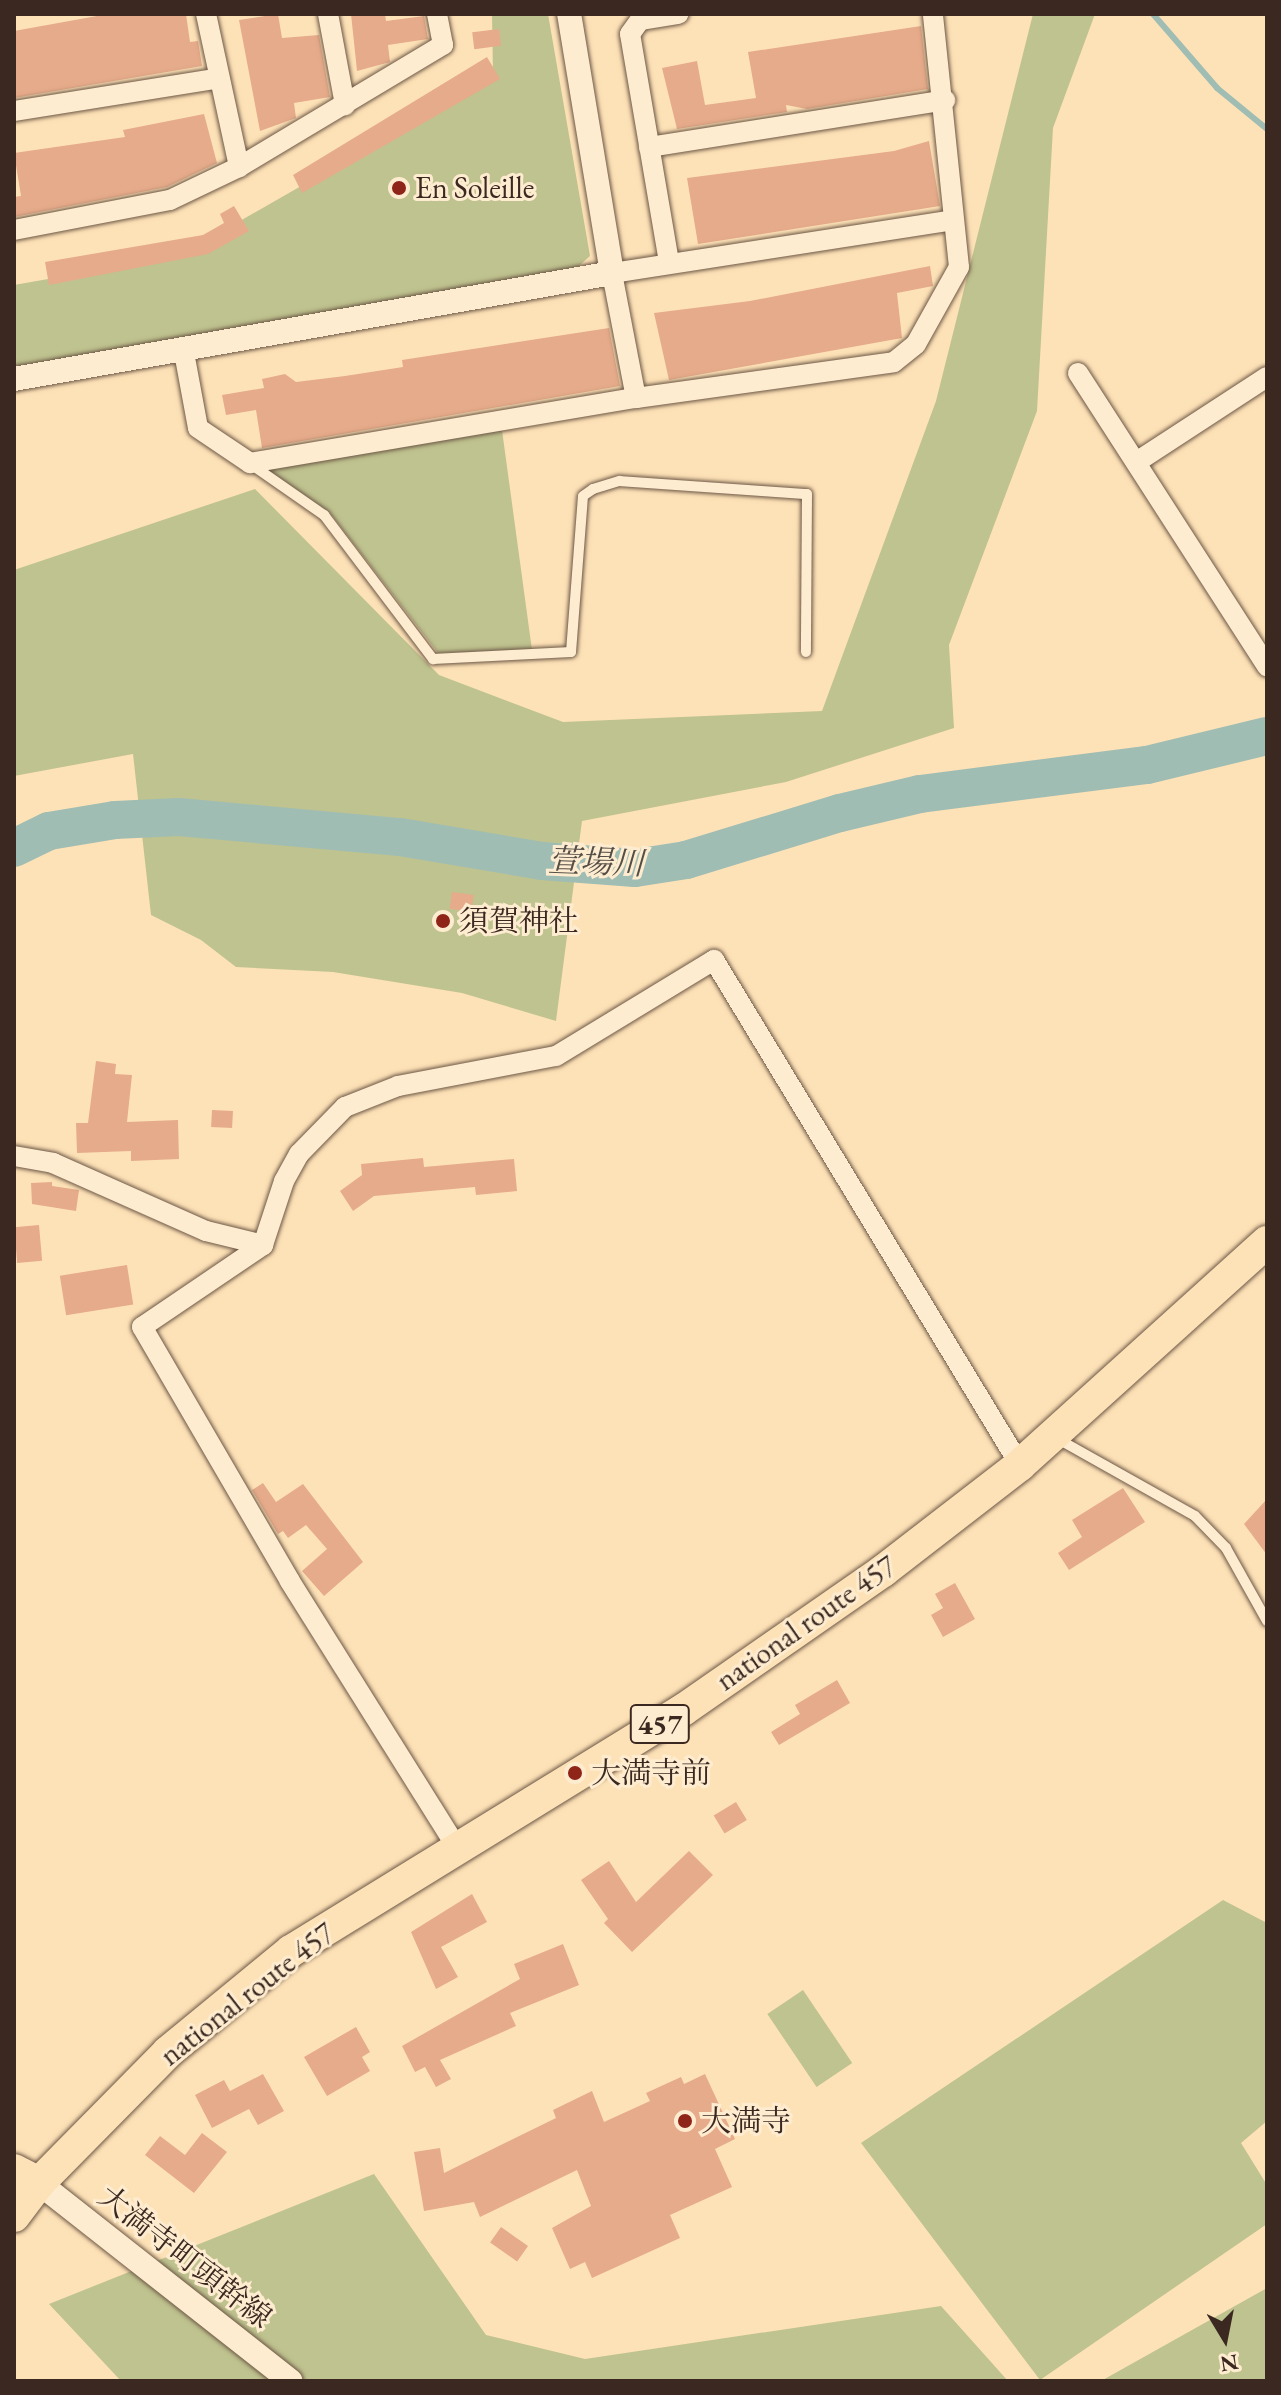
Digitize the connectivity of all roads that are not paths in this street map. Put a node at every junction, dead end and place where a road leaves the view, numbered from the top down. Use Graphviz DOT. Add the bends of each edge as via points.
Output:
graph roads {
  1 [pos="206,14"];
  2 [pos="328,14"];
  3 [pos="437,14"];
  4 [pos="569,14"];
  5 [pos="679,14"];
  6 [pos="933,14"];
  7 [pos="219,78"];
  8 [pos="945,100"];
  9 [pos="345,105"];
  10 [pos="14,111"];
  11 [pos="649,147"];
  12 [pos="239,167"];
  13 [pos="953,220"];
  14 [pos="14,230"];
  15 [pos="669,262"];
  16 [pos="612,273"];
  17 [pos="183,347"];
  18 [pos="1078,373"];
  19 [pos="1267,377"];
  20 [pos="14,379"];
  21 [pos="636,398"];
  22 [pos="1138,461"];
  23 [pos="250,463"];
  24 [pos="806,652"];
  25 [pos="1267,666"];
  26 [pos="14,1156"];
  27 [pos="1267,1242"];
  28 [pos="263,1245"];
  29 [pos="1053,1435"];
  30 [pos="1020,1465"];
  31 [pos="1267,1621"];
  32 [pos="456,1846"];
  33 [pos="27,2177"];
  34 [pos="14,2216"];
  35 [pos="291,2381"];
  1 -- 7 [label="street"];
  2 -- 9 [label="street"];
  3 -- 9 [label="street" via="443,45"];
  4 -- 16 [label="street"];
  5 -- 11 [label="street" via="640,20 630,34"];
  6 -- 8 [label="street"];
  7 -- 10 [label="street"];
  7 -- 12 [label="street"];
  8 -- 11 [label="street"];
  8 -- 13 [label="street"];
  9 -- 12 [label="street"];
  11 -- 15 [label="street"];
  12 -- 14 [label="street" via="170,200"];
  13 -- 15 [label="street"];
  13 -- 21 [label="street" via="959,267 916,344 894,362"];
  15 -- 16 [label="street"];
  16 -- 17 [label="street"];
  16 -- 21 [label="street"];
  17 -- 20 [label="street"];
  17 -- 23 [label="street" via="198,428"];
  18 -- 22 [label="street"];
  19 -- 22 [label="street"];
  21 -- 23 [label="street"];
  22 -- 25 [label="street"];
  23 -- 24 [label="lane" via="324,515 433,659 571,652 583,496 593,489 620,481 807,494"];
  26 -- 28 [label="street" via="53,1163 206,1231"];
  27 -- 29 [label="highway, national route 457 / 457"];
  28 -- 30 [label="street" via="284,1181 299,1154 345,1107 398,1086 556,1056 714,960"];
  28 -- 32 [label="street" via="142,1327 290,1581"];
  29 -- 30 [label="highway, national route 457 / 457"];
  29 -- 31 [label="lane" via="1195,1516 1226,1548"];
  30 -- 32 [label="highway, national route 457 / 457" via="883,1571 683,1710"];
  32 -- 33 [label="highway, national route 457 / 457" via="291,1951"];
  33 -- 34 [label="highway, 457"];
  33 -- 35 [label="street, 大満寺町頭幹線"];
}
